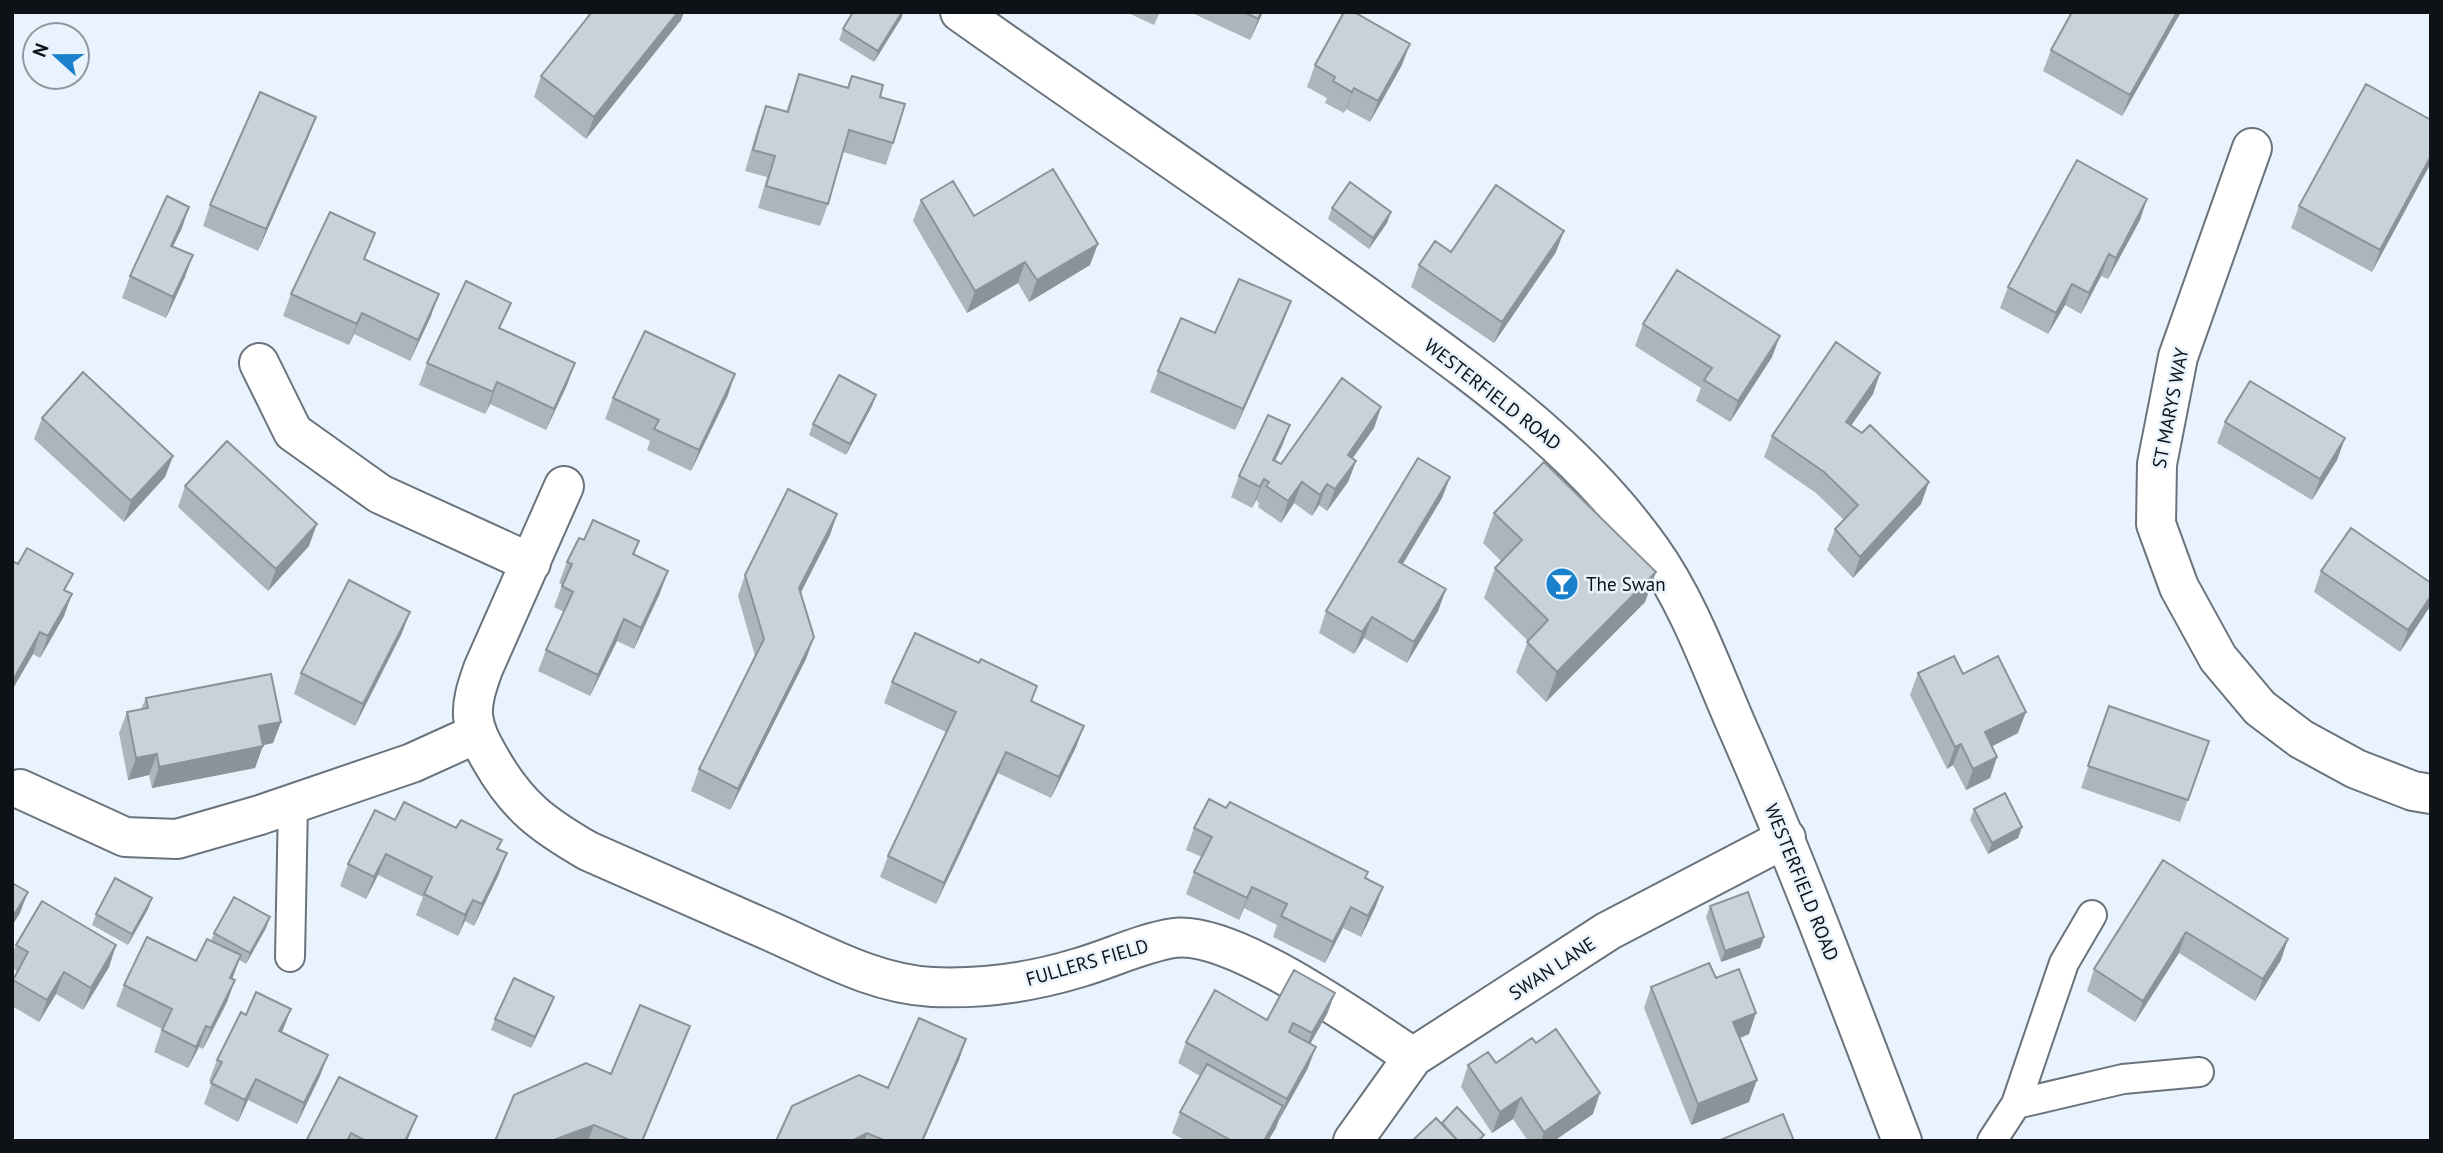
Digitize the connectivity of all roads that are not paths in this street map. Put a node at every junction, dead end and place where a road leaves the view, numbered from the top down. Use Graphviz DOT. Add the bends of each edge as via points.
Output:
graph roads {
  1 [pos="960,12"];
  2 [pos="2252,148"];
  3 [pos="259,363"];
  4 [pos="564,486"];
  5 [pos="531,563"];
  6 [pos="476,734"];
  7 [pos="19,789"];
  8 [pos="2431,794"];
  9 [pos="293,804"];
  10 [pos="1786,838"];
  11 [pos="2092,915"];
  12 [pos="290,957"];
  13 [pos="1413,1057"];
  14 [pos="2199,1072"];
  15 [pos="2016,1104"];
  16 [pos="1353,1141"];
  17 [pos="1902,1141"];
  18 [pos="1992,1141"];
  1 -- 10 [label="street, WESTERFIELD ROAD" via="1329,269 1520,410 1574,458 1624,513 1670,579"];
  2 -- 8 [label="street, ST MARYS WAY" via="2178,357 2157,464 2157,524 2179,587 2218,658 2260,708 2301,739 2356,769"];
  3 -- 5 [label="street" via="293,432 380,494"];
  4 -- 5 [label="street"];
  5 -- 6 [label="street" via="475,692"];
  6 -- 9 [label="street" via="412,763"];
  6 -- 13 [label="street, FULLERS FIELD" via="510,791 558,833 588,851 872,976 930,987 974,986 1026,981 1176,937 1218,943 1293,979"];
  7 -- 9 [label="street" via="125,837 177,839"];
  9 -- 12 [label="lane"];
  10 -- 13 [label="street, SWAN LANE" via="1608,931"];
  10 -- 17 [label="street, WESTERFIELD ROAD"];
  11 -- 15 [label="lane" via="2064,963"];
  13 -- 16 [label="street, SWAN LANE"];
  14 -- 15 [label="lane" via="2123,1079"];
  15 -- 18 [label="lane"];
}
